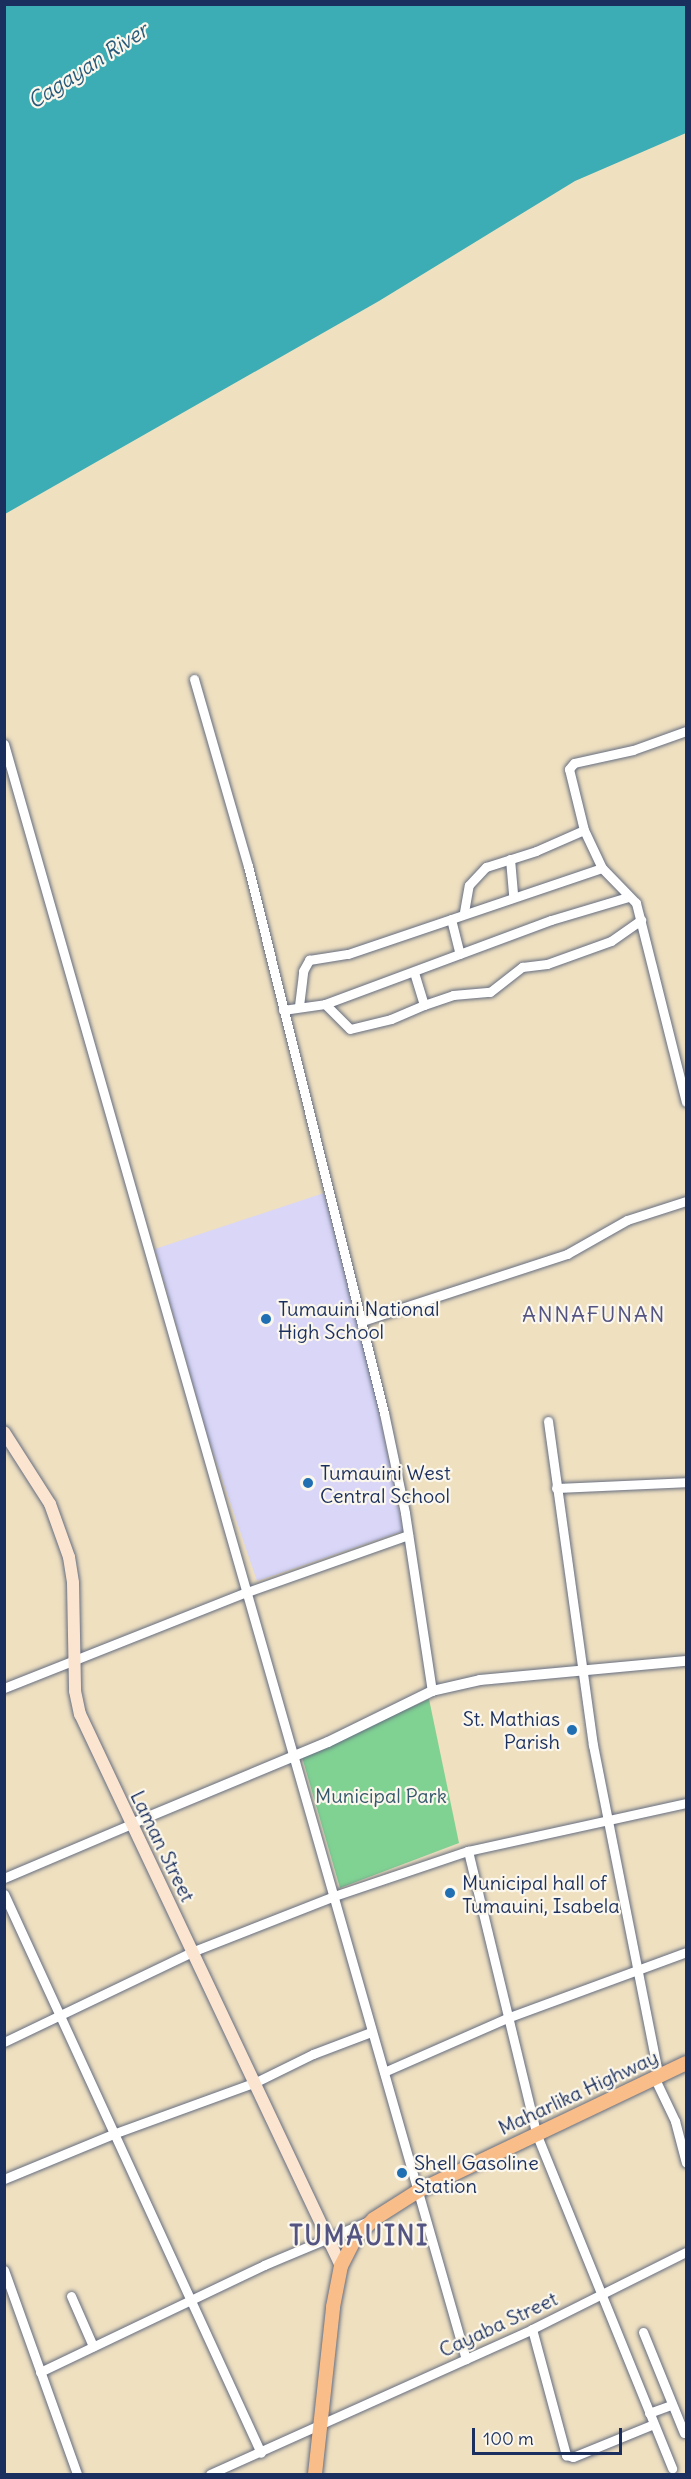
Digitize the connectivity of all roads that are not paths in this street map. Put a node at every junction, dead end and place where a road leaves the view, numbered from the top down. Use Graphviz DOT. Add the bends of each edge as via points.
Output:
graph roads {
  1 [pos="194,679"];
  2 [pos="687,730"];
  3 [pos="4,744"];
  4 [pos="584,830"];
  5 [pos="510,859"];
  6 [pos="602,868"];
  7 [pos="513,897"];
  8 [pos="628,897"];
  9 [pos="464,912"];
  10 [pos="451,919"];
  11 [pos="641,920"];
  12 [pos="460,954"];
  13 [pos="414,972"];
  14 [pos="324,1004"];
  15 [pos="424,1005"];
  16 [pos="299,1006"];
  17 [pos="283,1010"];
  18 [pos="687,1102"];
  19 [pos="687,1201"];
  20 [pos="362,1321"];
  21 [pos="548,1421"];
  22 [pos="4,1432"];
  23 [pos="687,1482"];
  24 [pos="556,1488"];
  25 [pos="408,1535"];
  26 [pos="247,1592"];
  27 [pos="74,1661"];
  28 [pos="687,1661"];
  29 [pos="585,1672"];
  30 [pos="4,1688"];
  31 [pos="432,1691"];
  32 [pos="292,1757"];
  33 [pos="687,1803"];
  34 [pos="609,1821"];
  35 [pos="131,1824"];
  36 [pos="468,1851"];
  37 [pos="4,1878"];
  38 [pos="4,1894"];
  39 [pos="334,1896"];
  40 [pos="194,1951"];
  41 [pos="687,1952"];
  42 [pos="638,1969"];
  43 [pos="59,2016"];
  44 [pos="507,2018"];
  45 [pos="371,2032"];
  46 [pos="4,2042"];
  47 [pos="687,2063"];
  48 [pos="384,2072"];
  49 [pos="657,2078"];
  50 [pos="256,2082"];
  51 [pos="536,2133"];
  52 [pos="113,2134"];
  53 [pos="687,2163"];
  54 [pos="4,2180"];
  55 [pos="418,2191"];
  56 [pos="374,2219"];
  57 [pos="328,2236"];
  58 [pos="687,2252"];
  59 [pos="341,2266"];
  60 [pos="4,2270"];
  61 [pos="601,2295"];
  62 [pos="71,2296"];
  63 [pos="188,2301"];
  64 [pos="532,2329"];
  65 [pos="643,2332"];
  66 [pos="93,2346"];
  67 [pos="466,2359"];
  68 [pos="40,2372"];
  69 [pos="671,2404"];
  70 [pos="649,2413"];
  71 [pos="321,2423"];
  72 [pos="654,2424"];
  73 [pos="684,2433"];
  74 [pos="261,2453"];
  75 [pos="672,2468"];
  76 [pos="77,2475"];
  77 [pos="210,2475"];
  78 [pos="315,2475"];
  1 -- 17 [label="street" via="248,866"];
  2 -- 4 [label="street" via="633,750 574,763 570,777"];
  3 -- 26 [label="street"];
  4 -- 5 [label="street"];
  4 -- 6 [label="street"];
  5 -- 7 [label="street"];
  5 -- 9 [label="street" via="486,867 477,875 469,885"];
  6 -- 7 [label="street"];
  6 -- 8 [label="street"];
  7 -- 9 [label="street"];
  8 -- 11 [label="street" via="636,903"];
  8 -- 12 [label="street"];
  9 -- 10 [label="street"];
  10 -- 12 [label="street"];
  10 -- 16 [label="street" via="348,954 309,960 303,971"];
  11 -- 15 [label="street" via="611,941 547,964 522,967 490,992 453,995"];
  11 -- 18 [label="street"];
  12 -- 13 [label="street"];
  13 -- 14 [label="street"];
  13 -- 15 [label="street"];
  14 -- 15 [label="street" via="350,1029 391,1019"];
  14 -- 16 [label="street"];
  16 -- 17 [label="street"];
  17 -- 20 [label="street"];
  19 -- 20 [label="street" via="627,1220 567,1254"];
  20 -- 25 [label="street"];
  21 -- 24 [label="street"];
  22 -- 27 [label="main road, Laman Street" via="38,1480 61,1531 73,1583"];
  23 -- 24 [label="street"];
  24 -- 29 [label="street"];
  25 -- 26 [label="street"];
  25 -- 31 [label="street"];
  26 -- 27 [label="street"];
  26 -- 32 [label="street"];
  27 -- 30 [label="street"];
  27 -- 35 [label="main road, Laman Street" via="80,1714"];
  28 -- 29 [label="street"];
  29 -- 31 [label="street" via="480,1680"];
  29 -- 34 [label="street" via="593,1744"];
  31 -- 32 [label="street"];
  32 -- 35 [label="street"];
  32 -- 39 [label="street"];
  33 -- 34 [label="street"];
  34 -- 36 [label="street"];
  34 -- 42 [label="street"];
  35 -- 37 [label="street"];
  35 -- 40 [label="main road, Laman Street"];
  36 -- 39 [label="street"];
  36 -- 44 [label="street"];
  38 -- 43 [label="street"];
  39 -- 40 [label="street"];
  39 -- 45 [label="street"];
  40 -- 43 [label="street"];
  40 -- 50 [label="main road, Laman Street"];
  41 -- 42 [label="street"];
  42 -- 44 [label="street"];
  42 -- 49 [label="street"];
  43 -- 46 [label="street"];
  43 -- 52 [label="street"];
  44 -- 48 [label="street"];
  44 -- 51 [label="street"];
  45 -- 48 [label="street"];
  45 -- 50 [label="street"];
  47 -- 49 [label="main road, Maharlika Highway"];
  48 -- 55 [label="street"];
  49 -- 51 [label="main road, Maharlika Highway"];
  49 -- 53 [label="street"];
  50 -- 52 [label="street"];
  50 -- 57 [label="main road, Laman Street"];
  51 -- 55 [label="main road, Maharlika Highway"];
  51 -- 61 [label="street"];
  52 -- 54 [label="street"];
  52 -- 63 [label="street"];
  55 -- 56 [label="main road, Maharlika Highway"];
  55 -- 67 [label="street"];
  56 -- 57 [label="street"];
  56 -- 59 [label="main road, Maharlika Highway" via="356,2237"];
  57 -- 59 [label="main road, Laman Street"];
  57 -- 63 [label="street"];
  58 -- 61 [label="street, Cayaba Street"];
  59 -- 71 [label="main road, Maharlika Highway"];
  60 -- 68 [label="street"];
  61 -- 64 [label="street, Cayaba Street"];
  61 -- 70 [label="street"];
  62 -- 66 [label="street"];
  63 -- 66 [label="street"];
  63 -- 74 [label="street"];
  64 -- 67 [label="street, Cayaba Street"];
  64 -- 72 [label="street" via="566,2455 573,2457"];
  65 -- 69 [label="street"];
  66 -- 68 [label="street"];
  67 -- 71 [label="street, Cayaba Street"];
  68 -- 76 [label="street"];
  69 -- 70 [label="street"];
  69 -- 73 [label="street"];
  70 -- 72 [label="street"];
  71 -- 74 [label="street, Cayaba Street"];
  71 -- 78 [label="main road, Maharlika Highway"];
  72 -- 75 [label="street"];
  74 -- 77 [label="street, Cayaba Street"];
}
